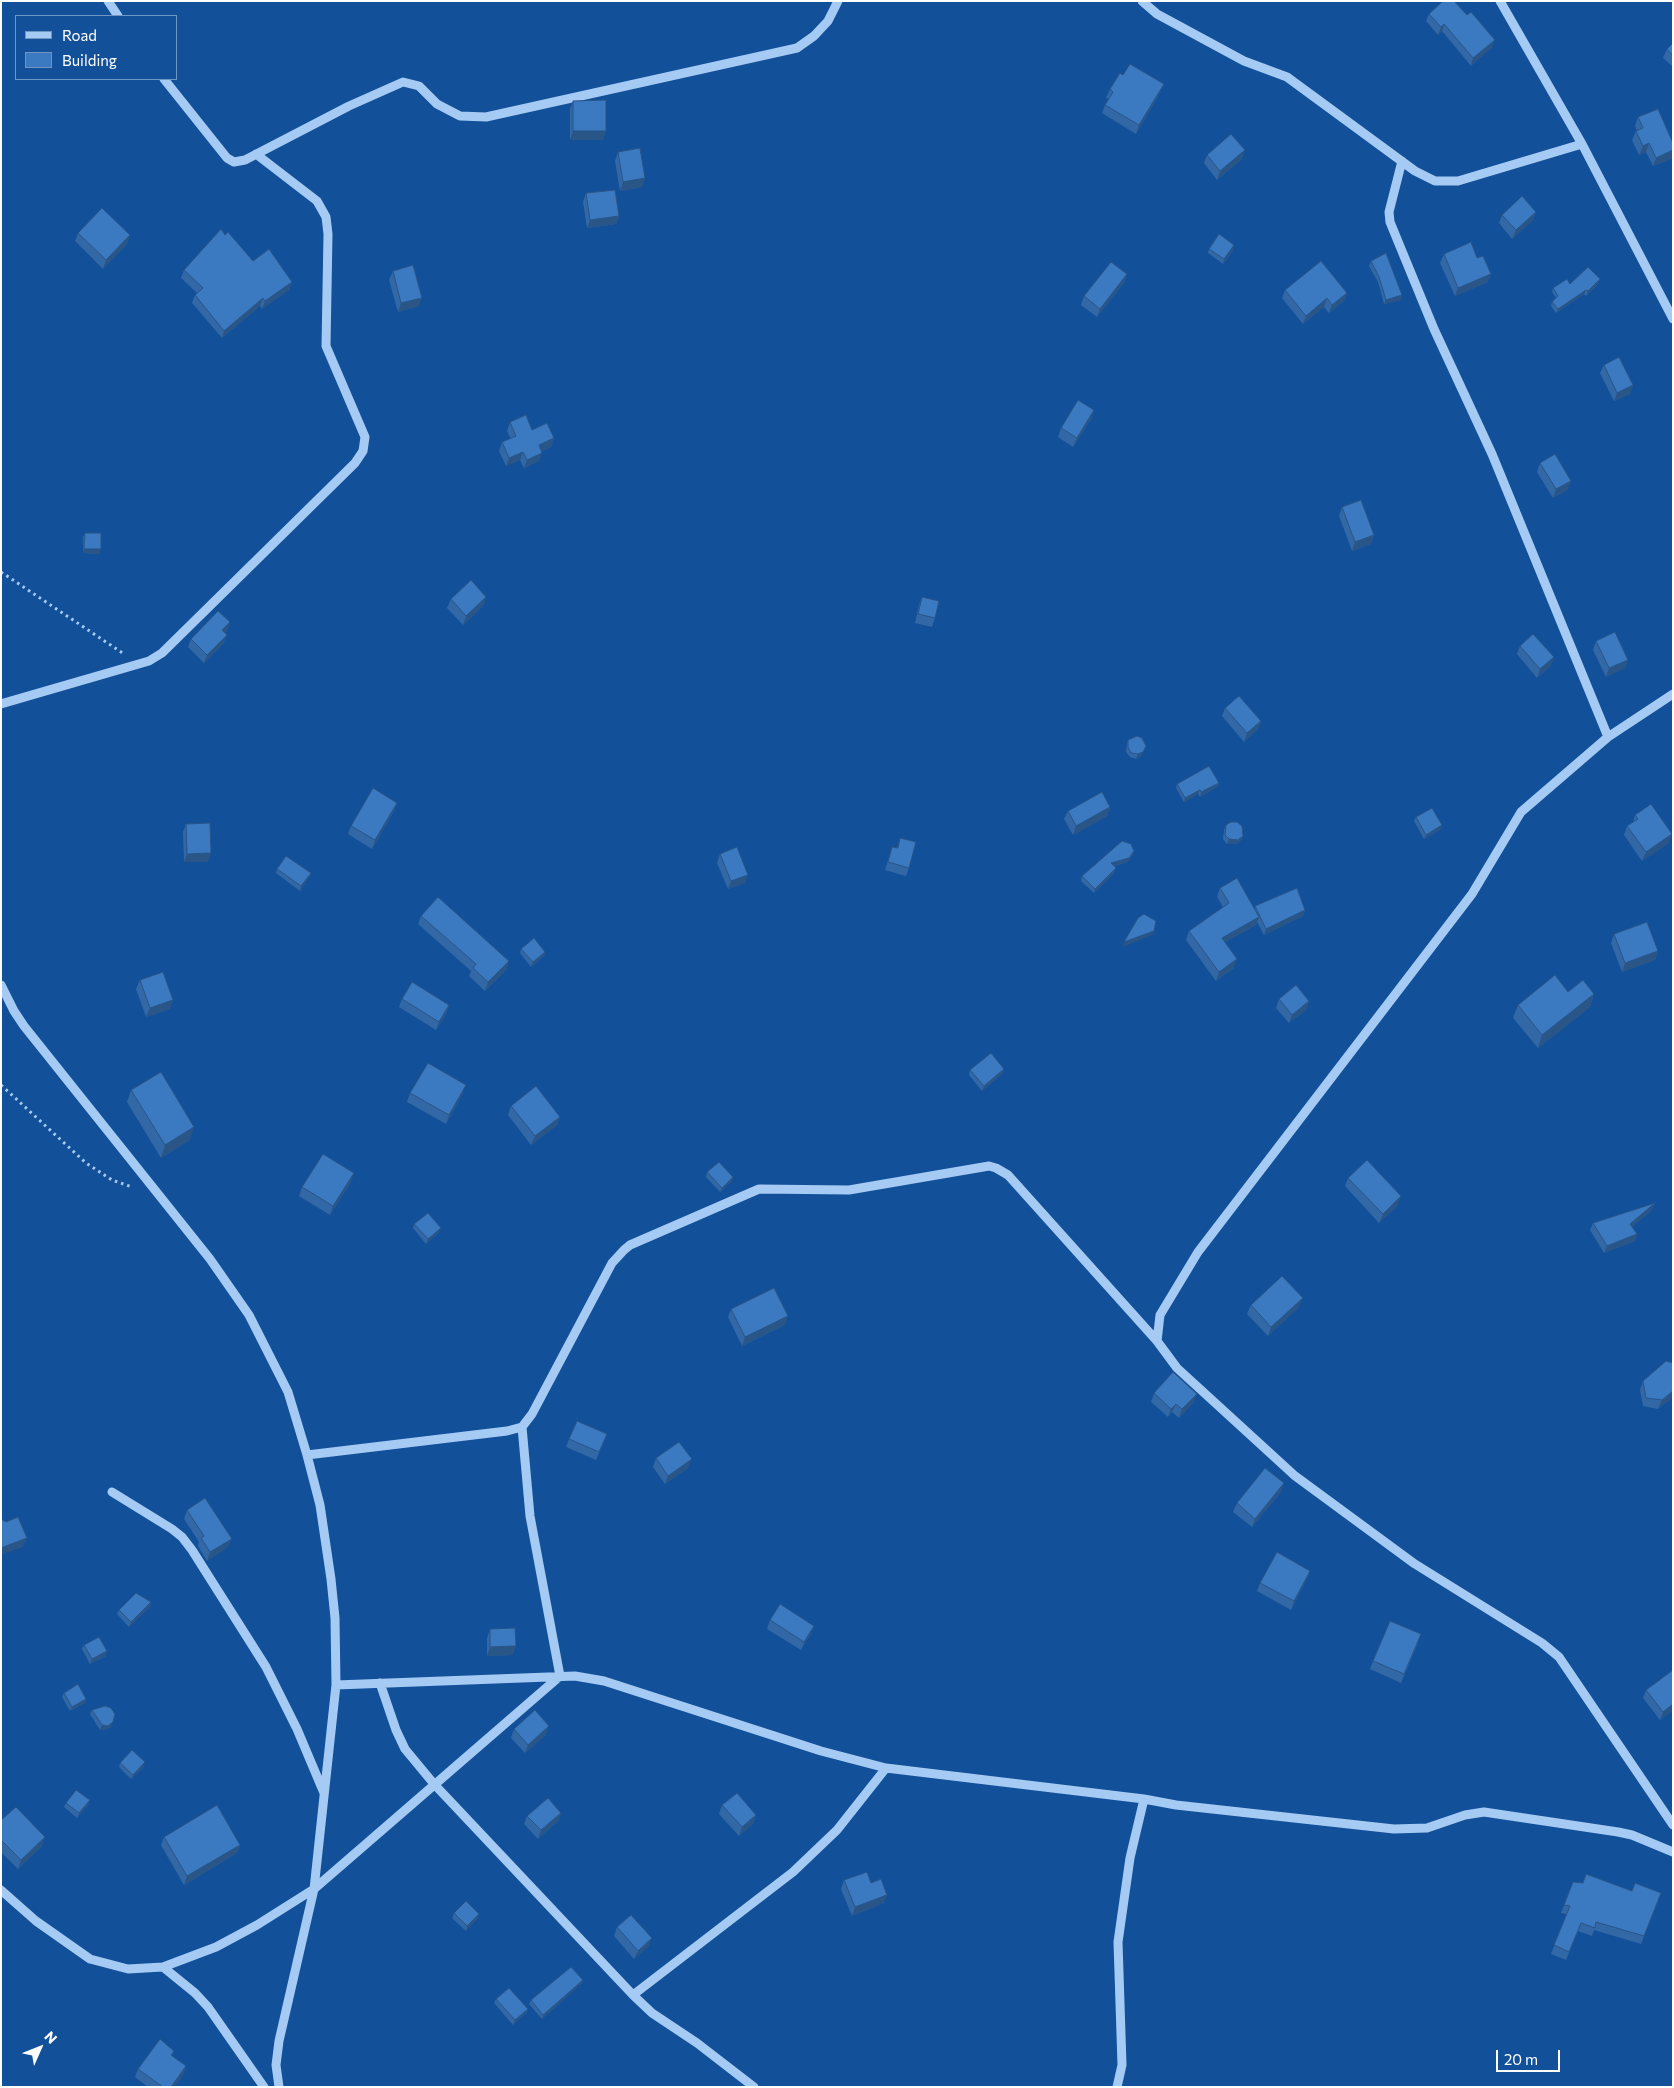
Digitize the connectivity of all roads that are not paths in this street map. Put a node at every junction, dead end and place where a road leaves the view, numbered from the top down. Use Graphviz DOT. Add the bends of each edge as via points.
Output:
graph roads {
  1 [pos="108,1"];
  2 [pos="838,1"];
  3 [pos="1142,1"];
  4 [pos="1500,1"];
  5 [pos="117,15"];
  6 [pos="165,80"];
  7 [pos="1582,144"];
  8 [pos="256,154"];
  9 [pos="1402,161"];
  10 [pos="1673,319"];
  11 [pos="1673,694"];
  12 [pos="1,704"];
  13 [pos="1608,737"];
  14 [pos="1,986"];
  15 [pos="1157,1340"];
  16 [pos="522,1427"];
  17 [pos="307,1454"];
  18 [pos="112,1492"];
  19 [pos="560,1676"];
  20 [pos="380,1683"];
  21 [pos="336,1685"];
  22 [pos="886,1768"];
  23 [pos="434,1784"];
  24 [pos="325,1796"];
  25 [pos="1144,1799"];
  26 [pos="1673,1825"];
  27 [pos="1673,1852"];
  28 [pos="314,1889"];
  29 [pos="1,1890"];
  30 [pos="163,1967"];
  31 [pos="633,1995"];
  32 [pos="264,2087"];
  33 [pos="279,2087"];
  34 [pos="754,2087"];
  35 [pos="1117,2087"];
  1 -- 5 [label="street"];
  2 -- 8 [label="street" via="828,21 797,48 486,117 460,116 437,104 419,86 403,82"];
  3 -- 9 [label="street" via="1158,14 1244,61 1287,77"];
  4 -- 7 [label="street"];
  6 -- 8 [label="street" via="227,158 234,162"];
  7 -- 9 [label="street" via="1458,181 1436,180 1414,171"];
  7 -- 10 [label="street"];
  8 -- 12 [label="street" via="316,201 326,217 326,346 365,437 363,451 355,463 162,653 139,664"];
  9 -- 13 [label="street" via="1389,212 1390,222 1434,329 1492,454"];
  11 -- 13 [label="street"];
  13 -- 15 [label="street" via="1521,812 1472,894 1198,1252 1160,1315"];
  14 -- 17 [label="street" via="24,1026 210,1259 249,1315 288,1392"];
  15 -- 16 [label="street" via="1008,1174 996,1168 989,1166 849,1190 759,1189 624,1250 612,1263 532,1414"];
  15 -- 26 [label="street" via="1177,1368 1294,1475 1415,1564 1542,1643 1559,1657"];
  16 -- 17 [label="street" via="507,1432"];
  16 -- 19 [label="street" via="530,1516"];
  17 -- 21 [label="street" via="320,1505 331,1579"];
  18 -- 24 [label="street" via="182,1537 266,1667"];
  19 -- 20 [label="street"];
  19 -- 22 [label="street" via="604,1681 812,1748"];
  19 -- 23 [label="street"];
  20 -- 21 [label="street"];
  20 -- 23 [label="street" via="405,1749"];
  21 -- 24 [label="street"];
  22 -- 25 [label="street"];
  22 -- 31 [label="street" via="837,1830 793,1872"];
  23 -- 28 [label="street"];
  23 -- 31 [label="street"];
  24 -- 28 [label="street"];
  25 -- 27 [label="street" via="1394,1828 1427,1828 1484,1812 1618,1832"];
  25 -- 35 [label="street" via="1130,1858 1118,1942 1122,2065"];
  28 -- 30 [label="street" via="257,1925"];
  28 -- 33 [label="street" via="278,2041 276,2065"];
  29 -- 30 [label="street" via="79,1954 128,1969"];
  30 -- 32 [label="street" via="208,2007"];
  31 -- 34 [label="street"];
}
